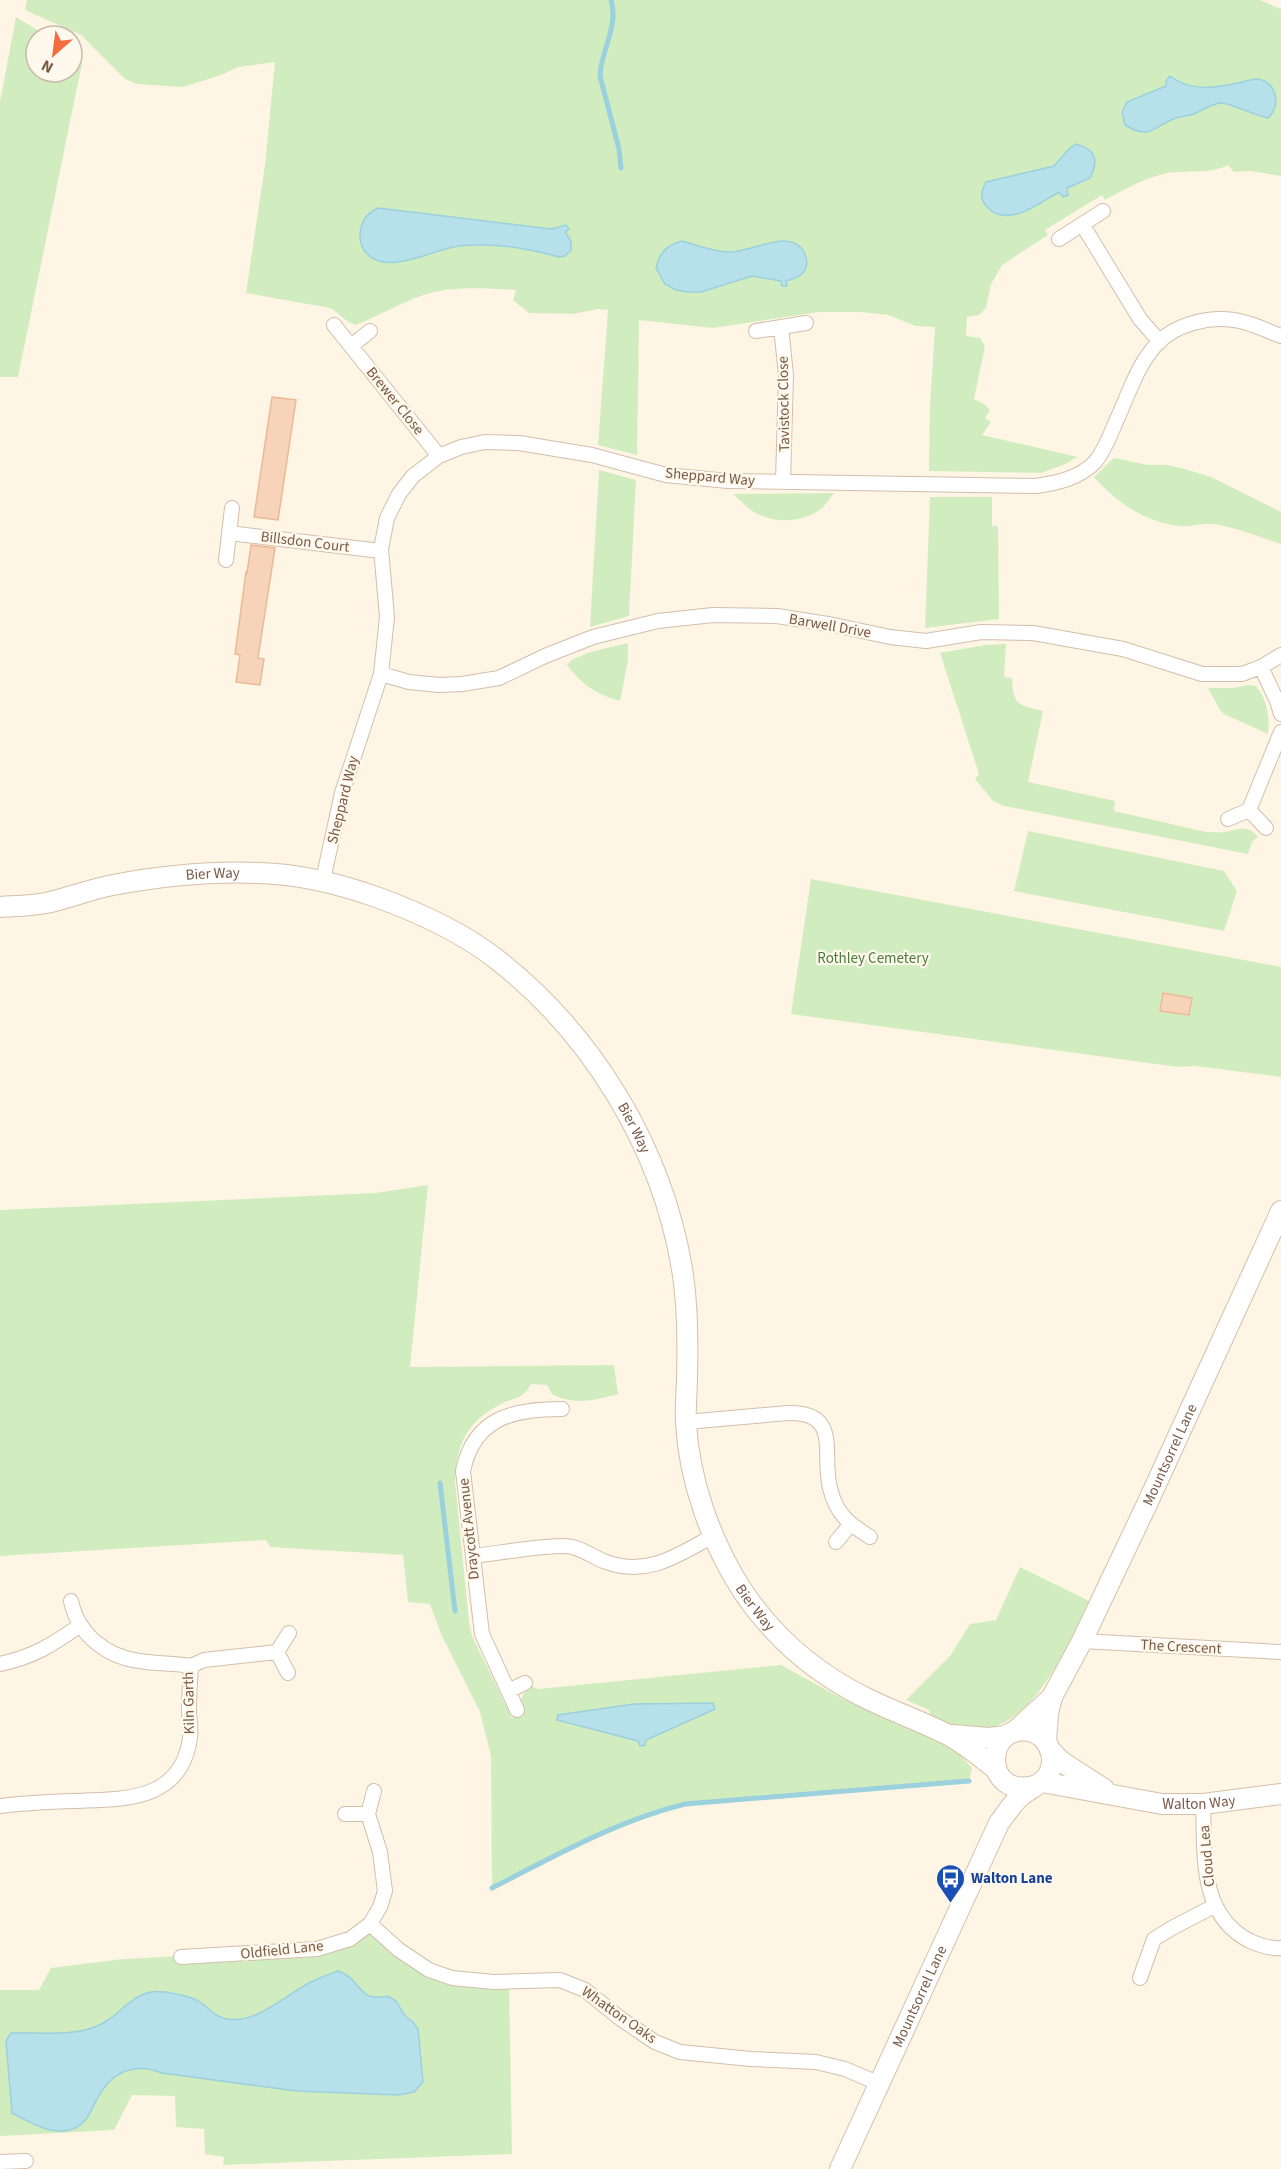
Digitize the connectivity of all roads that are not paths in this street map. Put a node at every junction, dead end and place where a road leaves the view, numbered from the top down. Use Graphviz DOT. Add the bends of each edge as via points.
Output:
graph roads {
  1 [pos="1103,211"];
  2 [pos="1082,224"];
  3 [pos="1059,239"];
  4 [pos="806,323"];
  5 [pos="333,325"];
  6 [pos="781,327"];
  7 [pos="370,331"];
  8 [pos="756,331"];
  9 [pos="1281,336"];
  10 [pos="1160,342"];
  11 [pos="351,346"];
  12 [pos="439,456"];
  13 [pos="783,481"];
  14 [pos="232,508"];
  15 [pos="229,533"];
  16 [pos="381,551"];
  17 [pos="226,560"];
  18 [pos="1281,655"];
  19 [pos="1261,667"];
  20 [pos="381,674"];
  21 [pos="1281,714"];
  22 [pos="1281,732"];
  23 [pos="1249,810"];
  24 [pos="1228,819"];
  25 [pos="1266,828"];
  26 [pos="323,880"];
  27 [pos="0,907"];
  28 [pos="1281,1211"];
  29 [pos="562,1409"];
  30 [pos="686,1422"];
  31 [pos="850,1525"];
  32 [pos="713,1536"];
  33 [pos="870,1537"];
  34 [pos="836,1542"];
  35 [pos="473,1556"];
  36 [pos="71,1601"];
  37 [pos="79,1626"];
  38 [pos="289,1633"];
  39 [pos="1082,1641"];
  40 [pos="278,1652"];
  41 [pos="1281,1652"];
  42 [pos="0,1664"];
  43 [pos="191,1666"];
  44 [pos="288,1673"];
  45 [pos="525,1683"];
  46 [pos="508,1691"];
  47 [pos="1052,1697"];
  48 [pos="517,1710"];
  49 [pos="948,1734"];
  50 [pos="1010,1734"];
  51 [pos="1048,1746"];
  52 [pos="998,1773"];
  53 [pos="1038,1784"];
  54 [pos="374,1791"];
  55 [pos="1281,1794"];
  56 [pos="1117,1797"];
  57 [pos="1203,1804"];
  58 [pos="0,1806"];
  59 [pos="345,1814"];
  60 [pos="368,1814"];
  61 [pos="999,1823"];
  62 [pos="1214,1906"];
  63 [pos="370,1924"];
  64 [pos="1281,1948"];
  65 [pos="181,1957"];
  66 [pos="1140,1978"];
  67 [pos="880,2084"];
  68 [pos="26,2161"];
  69 [pos="1,2164"];
  70 [pos="840,2169"];
  1 -- 2 [label="street"];
  2 -- 3 [label="street"];
  2 -- 10 [label="street" via="1140,319"];
  4 -- 6 [label="street"];
  5 -- 11 [label="street, Brewer Close"];
  6 -- 8 [label="street"];
  6 -- 13 [label="street, Tavistock Close" via="786,387"];
  7 -- 11 [label="street"];
  9 -- 10 [label="street, Sheppard Way" via="1246,322 1216,319 1183,327"];
  10 -- 13 [label="street, Sheppard Way" via="1142,364 1102,452 1094,463 1071,478 1036,486"];
  11 -- 12 [label="street, Brewer Close"];
  12 -- 13 [label="street, Sheppard Way" via="485,442 519,443 592,455 666,475"];
  12 -- 16 [label="street, Sheppard Way" via="413,476 399,494 387,518"];
  14 -- 15 [label="street"];
  15 -- 16 [label="street, Billsdon Court"];
  15 -- 17 [label="street"];
  16 -- 20 [label="street, Sheppard Way" via="387,617"];
  18 -- 19 [label="street, Barwell Drive"];
  19 -- 20 [label="street, Barwell Drive" via="1242,674 1202,674 1122,649 1033,633 981,632 927,640 777,616 713,615 658,621 593,637 499,678 439,685"];
  19 -- 21 [label="street"];
  20 -- 26 [label="street, Sheppard Way" via="342,793"];
  22 -- 23 [label="street"];
  23 -- 24 [label="street"];
  23 -- 25 [label="street"];
  26 -- 27 [label="street, Bier Way" via="261,873 178,875 110,886 45,903"];
  26 -- 30 [label="street, Bier Way" via="408,909 452,930 494,957 568,1028 600,1069 653,1165 672,1221 688,1315"];
  28 -- 39 [label="street, Mountsorrel Lane"];
  29 -- 35 [label="street, Draycott Avenue" via="541,1402 506,1415 480,1434 465,1459 463,1484"];
  30 -- 31 [label="street" via="788,1413 814,1417 825,1433 830,1488"];
  30 -- 32 [label="street, Bier Way" via="689,1455"];
  31 -- 33 [label="street"];
  31 -- 34 [label="street"];
  32 -- 35 [label="street" via="650,1567 607,1562 565,1546"];
  32 -- 49 [label="street, Bier Way" via="741,1588 772,1631 797,1654 847,1689"];
  35 -- 46 [label="street, Draycott Avenue" via="482,1634"];
  36 -- 37 [label="street, Kiln Garth"];
  37 -- 42 [label="street" via="39,1653"];
  37 -- 43 [label="street, Kiln Garth" via="120,1658"];
  38 -- 40 [label="street"];
  39 -- 41 [label="street, The Crescent"];
  39 -- 47 [label="street, Mountsorrel Lane"];
  40 -- 43 [label="street" via="204,1660"];
  40 -- 44 [label="street"];
  43 -- 58 [label="street, Kiln Garth" via="189,1745 169,1781 130,1798"];
  45 -- 46 [label="street"];
  46 -- 48 [label="street, Draycott Avenue"];
  47 -- 50 [label="street, Mountsorrel Lane"];
  47 -- 51 [label="street, Mountsorrel Lane"];
  49 -- 50 [label="street, Bier Way" via="977,1738"];
  49 -- 52 [label="street, Bier Way"];
  50 -- 51 [label="street" via="1032,1732"];
  50 -- 52 [label="street" via="995,1751"];
  51 -- 53 [label="street" via="1051,1767"];
  51 -- 56 [label="street, Walton Way" via="1062,1762"];
  52 -- 53 [label="street" via="1016,1788"];
  52 -- 61 [label="street, Mountsorrel Lane"];
  53 -- 56 [label="street, Walton Way"];
  53 -- 61 [label="street, Mountsorrel Lane" via="1021,1796"];
  54 -- 60 [label="street"];
  55 -- 57 [label="street, Walton Way"];
  56 -- 57 [label="street, Walton Way" via="1162,1804"];
  57 -- 62 [label="street, Cloud Lea" via="1206,1877"];
  59 -- 60 [label="street"];
  60 -- 63 [label="street" via="380,1852 385,1891"];
  61 -- 67 [label="street, Mountsorrel Lane"];
  62 -- 64 [label="street, Cloud Lea" via="1237,1934 1264,1947"];
  62 -- 66 [label="street, Cloud Lea" via="1154,1939"];
  63 -- 65 [label="street, Oldfield Lane" via="350,1939 317,1949"];
  63 -- 67 [label="street, Whatton Oaks" via="429,1970 452,1978 494,1982 560,1980 585,1990 655,2042 680,2052 816,2062 845,2068"];
  67 -- 70 [label="street, Mountsorrel Lane"];
  68 -- 69 [label="street"];
}
